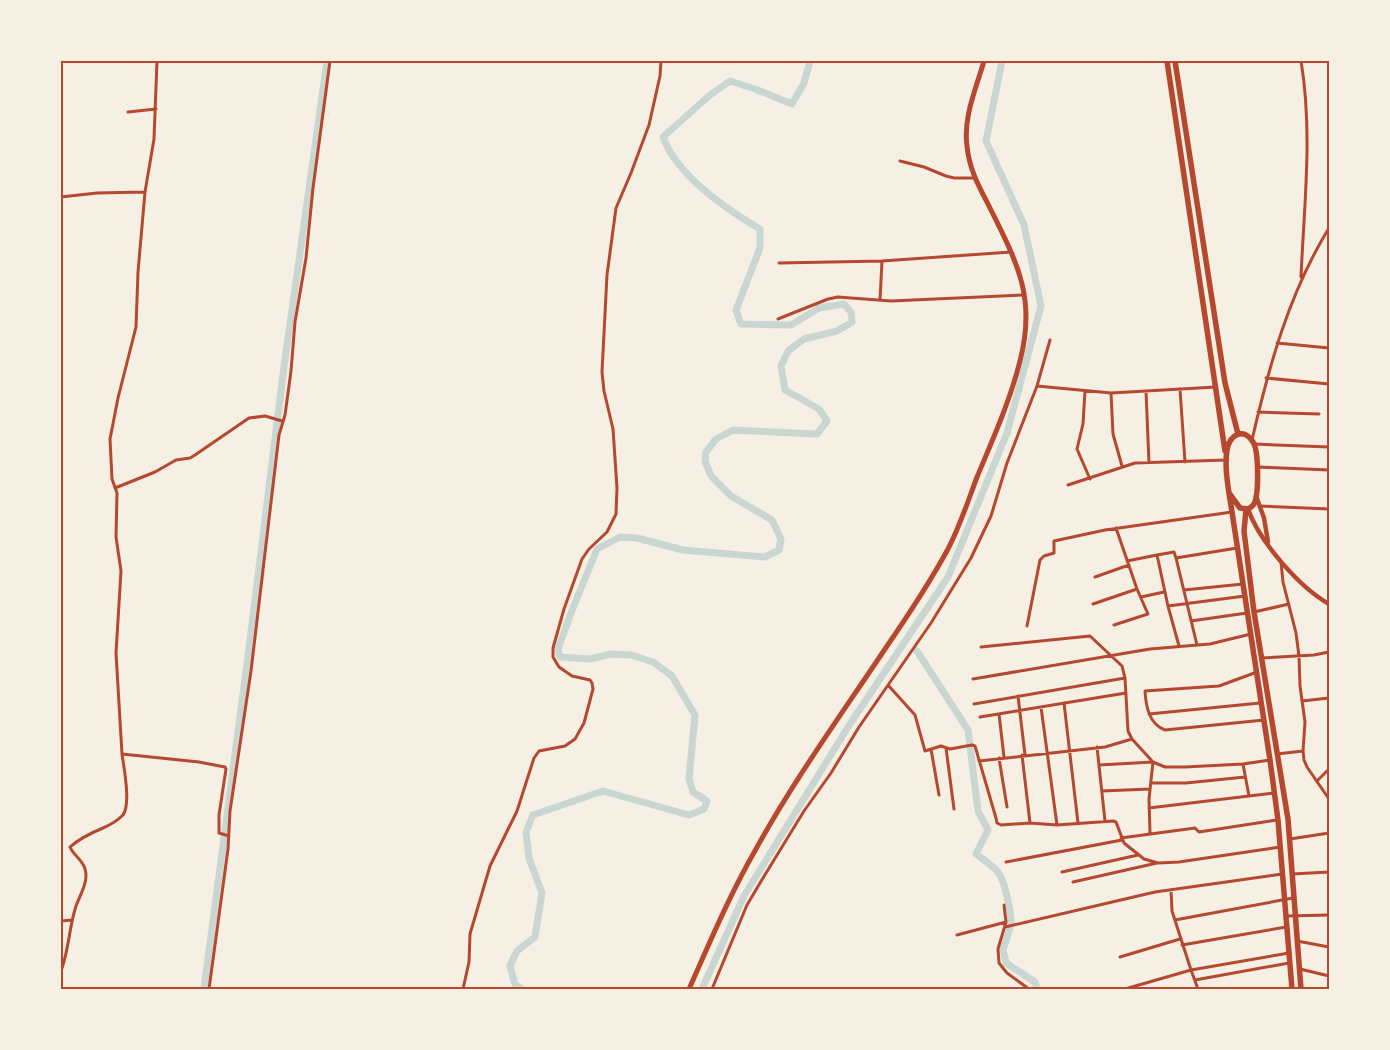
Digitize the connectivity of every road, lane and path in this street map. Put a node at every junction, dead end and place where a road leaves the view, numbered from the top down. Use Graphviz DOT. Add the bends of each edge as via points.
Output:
graph roads {
  1 [pos="157,61"];
  2 [pos="330,61"];
  3 [pos="661,61"];
  4 [pos="984,61"];
  5 [pos="1167,61"];
  6 [pos="1174,61"];
  7 [pos="1301,61"];
  8 [pos="156,109"];
  9 [pos="128,112"];
  10 [pos="900,160"];
  11 [pos="975,178"];
  12 [pos="145,192"];
  13 [pos="61,197"];
  14 [pos="1329,228"];
  15 [pos="1011,252"];
  16 [pos="882,261"];
  17 [pos="779,263"];
  18 [pos="1301,280"];
  19 [pos="1024,295"];
  20 [pos="880,300"];
  21 [pos="778,319"];
  22 [pos="1050,340"];
  23 [pos="1277,343"];
  24 [pos="1329,348"];
  25 [pos="1266,378"];
  26 [pos="1329,384"];
  27 [pos="1037,386"];
  28 [pos="1217,387"];
  29 [pos="1180,389"];
  30 [pos="1085,391"];
  31 [pos="1146,391"];
  32 [pos="1111,392"];
  33 [pos="1258,412"];
  34 [pos="1319,414"];
  35 [pos="281,421"];
  36 [pos="1238,434"];
  37 [pos="1253,442"];
  38 [pos="1329,447"];
  39 [pos="1226,459"];
  40 [pos="1185,462"];
  41 [pos="1149,463"];
  42 [pos="1122,466"];
  43 [pos="1257,467"];
  44 [pos="1329,470"];
  45 [pos="1090,479"];
  46 [pos="1068,485"];
  47 [pos="115,488"];
  48 [pos="1229,493"];
  49 [pos="1256,495"];
  50 [pos="1260,506"];
  51 [pos="1247,509"];
  52 [pos="1329,509"];
  53 [pos="1232,512"];
  54 [pos="1116,528"];
  55 [pos="1268,543"];
  56 [pos="1238,548"];
  57 [pos="1157,555"];
  58 [pos="1176,558"];
  59 [pos="1280,560"];
  60 [pos="1127,561"];
  61 [pos="1129,566"];
  62 [pos="1095,578"];
  63 [pos="1243,584"];
  64 [pos="1137,589"];
  65 [pos="1184,590"];
  66 [pos="1164,592"];
  67 [pos="1245,596"];
  68 [pos="1141,598"];
  69 [pos="1186,602"];
  70 [pos="1093,604"];
  71 [pos="1289,604"];
  72 [pos="1329,604"];
  73 [pos="1168,606"];
  74 [pos="1251,612"];
  75 [pos="1191,621"];
  76 [pos="1114,624"];
  77 [pos="1027,626"];
  78 [pos="1251,634"];
  79 [pos="1197,645"];
  80 [pos="1179,646"];
  81 [pos="981,647"];
  82 [pos="1329,652"];
  83 [pos="1112,656"];
  84 [pos="1299,656"];
  85 [pos="1262,658"];
  86 [pos="1257,672"];
  87 [pos="1125,678"];
  88 [pos="973,679"];
  89 [pos="888,685"];
  90 [pos="1126,693"];
  91 [pos="1018,696"];
  92 [pos="1329,698"];
  93 [pos="1302,701"];
  94 [pos="1064,703"];
  95 [pos="1262,703"];
  96 [pos="974,704"];
  97 [pos="1041,707"];
  98 [pos="1020,710"];
  99 [pos="999,714"];
  100 [pos="1149,714"];
  101 [pos="980,718"];
  102 [pos="1265,720"];
  103 [pos="1266,728"];
  104 [pos="1273,728"];
  105 [pos="1132,739"];
  106 [pos="946,747"];
  107 [pos="1097,747"];
  108 [pos="931,749"];
  109 [pos="1070,750"];
  110 [pos="1047,752"];
  111 [pos="1303,752"];
  112 [pos="122,754"];
  113 [pos="1277,754"];
  114 [pos="1024,755"];
  115 [pos="1004,757"];
  116 [pos="999,758"];
  117 [pos="1270,760"];
  118 [pos="979,761"];
  119 [pos="1153,762"];
  120 [pos="1243,764"];
  121 [pos="1099,765"];
  122 [pos="1329,769"];
  123 [pos="1246,777"];
  124 [pos="1317,781"];
  125 [pos="1151,783"];
  126 [pos="1150,789"];
  127 [pos="1102,792"];
  128 [pos="1274,793"];
  129 [pos="939,795"];
  130 [pos="1248,796"];
  131 [pos="1329,799"];
  132 [pos="1007,807"];
  133 [pos="1150,808"];
  134 [pos="954,809"];
  135 [pos="1278,820"];
  136 [pos="1105,821"];
  137 [pos="1078,823"];
  138 [pos="1030,824"];
  139 [pos="1057,825"];
  140 [pos="1150,833"];
  141 [pos="1329,833"];
  142 [pos="228,836"];
  143 [pos="1121,839"];
  144 [pos="1290,839"];
  145 [pos="1280,847"];
  146 [pos="1138,855"];
  147 [pos="1006,862"];
  148 [pos="1158,863"];
  149 [pos="1062,872"];
  150 [pos="1329,872"];
  151 [pos="1282,874"];
  152 [pos="1292,874"];
  153 [pos="1073,882"];
  154 [pos="1171,890"];
  155 [pos="1294,898"];
  156 [pos="1285,900"];
  157 [pos="1004,905"];
  158 [pos="1295,915"];
  159 [pos="1329,915"];
  160 [pos="1286,916"];
  161 [pos="61,920"];
  162 [pos="72,920"];
  163 [pos="1175,920"];
  164 [pos="1006,922"];
  165 [pos="1287,926"];
  166 [pos="1005,927"];
  167 [pos="957,935"];
  168 [pos="1180,939"];
  169 [pos="1297,941"];
  170 [pos="1182,945"];
  171 [pos="1329,947"];
  172 [pos="1289,953"];
  173 [pos="1120,956"];
  174 [pos="1290,963"];
  175 [pos="1299,968"];
  176 [pos="1191,970"];
  177 [pos="61,971"];
  178 [pos="1329,976"];
  179 [pos="1195,980"];
  180 [pos="209,989"];
  181 [pos="464,989"];
  182 [pos="689,989"];
  183 [pos="712,989"];
  184 [pos="1029,989"];
  185 [pos="1124,989"];
  186 [pos="1198,989"];
  187 [pos="1292,989"];
  188 [pos="1301,989"];
  1 -- 8 [label="street"];
  2 -- 35 [label="street" via="291,371"];
  3 -- 181 [label="street" via="649,125 616,208 607,275 602,372 613,435 616,514 607,532 582,559 552,648 559,667 572,676 590,680 593,689 584,723 575,739 565,746 539,751 534,758 517,811 490,866 470,934"];
  4 -- 11 [label="main road" via="966,131 968,158"];
  5 -- 28 [label="main road"];
  6 -- 36 [label="main road" via="1225,382"];
  7 -- 18 [label="street" via="1306,153"];
  8 -- 9 [label="street"];
  8 -- 12 [label="street"];
  10 -- 11 [label="street" via="954,178"];
  11 -- 15 [label="main road"];
  12 -- 13 [label="street"];
  12 -- 47 [label="street" via="136,327 110,439"];
  14 -- 18 [label="street"];
  15 -- 16 [label="street"];
  15 -- 19 [label="main road"];
  16 -- 17 [label="street"];
  16 -- 20 [label="street"];
  18 -- 23 [label="street"];
  19 -- 20 [label="street"];
  19 -- 182 [label="main road" via="1027,314 1020,363 959,527 912,608 756,848"];
  20 -- 21 [label="street" via="838,297"];
  22 -- 27 [label="street"];
  23 -- 24 [label="street"];
  23 -- 25 [label="street"];
  25 -- 26 [label="street"];
  25 -- 33 [label="street"];
  27 -- 30 [label="street"];
  27 -- 89 [label="street" via="987,525 971,558"];
  28 -- 29 [label="street"];
  28 -- 39 [label="main road"];
  29 -- 31 [label="street"];
  29 -- 40 [label="street"];
  30 -- 32 [label="street"];
  30 -- 45 [label="street" via="1083,424 1077,449"];
  31 -- 32 [label="street"];
  31 -- 41 [label="street"];
  32 -- 42 [label="street" via="1113,434"];
  33 -- 34 [label="street"];
  33 -- 37 [label="street"];
  35 -- 47 [label="street" via="256,416 249,418 190,458 176,460"];
  35 -- 142 [label="street"];
  36 -- 37 [label="main road" via="1246,435"];
  36 -- 39 [label="main road" via="1230,439"];
  37 -- 38 [label="street"];
  37 -- 43 [label="main road"];
  39 -- 40 [label="street"];
  39 -- 48 [label="main road"];
  40 -- 41 [label="street"];
  41 -- 42 [label="street"];
  42 -- 45 [label="street"];
  43 -- 44 [label="street"];
  43 -- 49 [label="main road"];
  45 -- 46 [label="street"];
  47 -- 112 [label="street" via="116,537 122,571 116,653"];
  48 -- 51 [label="main road" via="1237,506"];
  48 -- 53 [label="main road"];
  49 -- 50 [label="street"];
  49 -- 51 [label="main road" via="1254,505"];
  50 -- 52 [label="street"];
  50 -- 55 [label="street"];
  51 -- 55 [label="street"];
  51 -- 74 [label="main road" via="1245,539"];
  53 -- 54 [label="street"];
  53 -- 56 [label="main road"];
  54 -- 60 [label="street"];
  54 -- 77 [label="street" via="1053,542 1054,553 1040,560"];
  55 -- 59 [label="street"];
  56 -- 58 [label="street"];
  56 -- 63 [label="main road"];
  57 -- 58 [label="street" via="1174,552"];
  57 -- 60 [label="street"];
  57 -- 66 [label="street"];
  58 -- 65 [label="street"];
  59 -- 71 [label="street"];
  59 -- 72 [label="street" via="1296,578"];
  60 -- 61 [label="street"];
  61 -- 62 [label="street"];
  61 -- 64 [label="street"];
  63 -- 65 [label="street"];
  63 -- 67 [label="main road"];
  64 -- 68 [label="street"];
  64 -- 70 [label="street"];
  65 -- 69 [label="street"];
  66 -- 68 [label="street"];
  66 -- 73 [label="street"];
  67 -- 69 [label="street"];
  67 -- 74 [label="main road"];
  68 -- 76 [label="street" via="1148,614"];
  69 -- 73 [label="street"];
  69 -- 75 [label="street"];
  71 -- 74 [label="street"];
  71 -- 84 [label="street"];
  73 -- 80 [label="street"];
  74 -- 75 [label="street"];
  74 -- 78 [label="main road"];
  74 -- 85 [label="main road"];
  75 -- 79 [label="street"];
  78 -- 79 [label="street"];
  78 -- 86 [label="main road"];
  79 -- 80 [label="street"];
  80 -- 83 [label="street"];
  81 -- 83 [label="street" via="1090,636"];
  82 -- 84 [label="street"];
  83 -- 87 [label="street" via="1122,666"];
  83 -- 88 [label="street"];
  84 -- 85 [label="street"];
  84 -- 93 [label="street"];
  85 -- 104 [label="main road"];
  86 -- 95 [label="main road"];
  86 -- 100 [label="street" via="1219,686 1145,691"];
  87 -- 90 [label="street"];
  87 -- 91 [label="street"];
  89 -- 108 [label="street" via="915,715 924,750"];
  89 -- 183 [label="street" via="804,810 749,901"];
  90 -- 94 [label="street"];
  90 -- 105 [label="street" via="1127,726"];
  91 -- 96 [label="street"];
  91 -- 98 [label="street"];
  92 -- 93 [label="street"];
  93 -- 111 [label="street" via="1305,722"];
  94 -- 97 [label="street"];
  94 -- 109 [label="street"];
  95 -- 100 [label="street"];
  95 -- 102 [label="main road"];
  97 -- 98 [label="street"];
  97 -- 110 [label="street"];
  98 -- 99 [label="street"];
  98 -- 114 [label="street"];
  99 -- 101 [label="street"];
  99 -- 115 [label="street"];
  100 -- 102 [label="street" via="1154,724 1165,730"];
  102 -- 103 [label="main road"];
  103 -- 104 [label="main road"];
  103 -- 117 [label="main road"];
  104 -- 113 [label="main road"];
  105 -- 107 [label="street"];
  105 -- 119 [label="street"];
  106 -- 108 [label="street"];
  106 -- 118 [label="street" via="970,745 975,748"];
  106 -- 134 [label="street"];
  107 -- 109 [label="street"];
  107 -- 121 [label="street"];
  108 -- 129 [label="street"];
  109 -- 110 [label="street"];
  109 -- 137 [label="street"];
  110 -- 114 [label="street"];
  110 -- 139 [label="street"];
  111 -- 113 [label="street"];
  111 -- 124 [label="street" via="1307,768"];
  112 -- 142 [label="street" via="225,767 219,833"];
  112 -- 162 [label="street" via="126,808 106,827 82,837 70,847 82,862 86,875"];
  113 -- 144 [label="main road"];
  114 -- 115 [label="street"];
  114 -- 138 [label="street"];
  115 -- 116 [label="street"];
  116 -- 118 [label="street"];
  116 -- 132 [label="street"];
  117 -- 120 [label="street"];
  117 -- 128 [label="main road"];
  118 -- 138 [label="street" via="997,823"];
  119 -- 120 [label="street" via="1165,767"];
  119 -- 121 [label="street"];
  119 -- 125 [label="street"];
  120 -- 123 [label="street"];
  121 -- 127 [label="street"];
  122 -- 124 [label="street"];
  123 -- 125 [label="street"];
  123 -- 130 [label="street"];
  124 -- 131 [label="street"];
  125 -- 126 [label="street"];
  126 -- 127 [label="street"];
  126 -- 133 [label="street"];
  127 -- 136 [label="street"];
  128 -- 130 [label="street"];
  128 -- 135 [label="main road"];
  130 -- 133 [label="street"];
  133 -- 140 [label="street"];
  135 -- 140 [label="street" via="1199,832 1195,828"];
  135 -- 145 [label="main road"];
  136 -- 137 [label="street"];
  136 -- 143 [label="street" via="1116,822"];
  137 -- 139 [label="street"];
  138 -- 139 [label="street"];
  140 -- 143 [label="street"];
  141 -- 144 [label="street"];
  142 -- 180 [label="street"];
  143 -- 146 [label="street"];
  143 -- 147 [label="street"];
  144 -- 152 [label="main road"];
  145 -- 148 [label="street"];
  145 -- 151 [label="main road"];
  146 -- 148 [label="street"];
  146 -- 149 [label="street"];
  148 -- 153 [label="street"];
  150 -- 152 [label="street"];
  151 -- 154 [label="street"];
  151 -- 156 [label="main road"];
  152 -- 155 [label="main road"];
  154 -- 163 [label="street"];
  154 -- 166 [label="street"];
  155 -- 156 [label="street"];
  155 -- 158 [label="main road"];
  156 -- 160 [label="main road"];
  156 -- 163 [label="street"];
  157 -- 164 [label="street"];
  158 -- 159 [label="street"];
  158 -- 160 [label="street"];
  158 -- 169 [label="main road"];
  160 -- 165 [label="main road"];
  161 -- 162 [label="street"];
  162 -- 177 [label="street"];
  163 -- 168 [label="street"];
  164 -- 166 [label="street"];
  164 -- 167 [label="street"];
  165 -- 170 [label="street"];
  165 -- 172 [label="main road"];
  166 -- 184 [label="street" via="998,949 999,963"];
  168 -- 170 [label="street"];
  168 -- 173 [label="street"];
  169 -- 171 [label="street"];
  169 -- 175 [label="main road"];
  170 -- 176 [label="street"];
  172 -- 174 [label="main road"];
  172 -- 176 [label="street"];
  174 -- 179 [label="street"];
  174 -- 187 [label="main road"];
  175 -- 178 [label="street"];
  175 -- 188 [label="main road"];
  176 -- 179 [label="street"];
  176 -- 185 [label="street"];
  179 -- 186 [label="street"];
}
